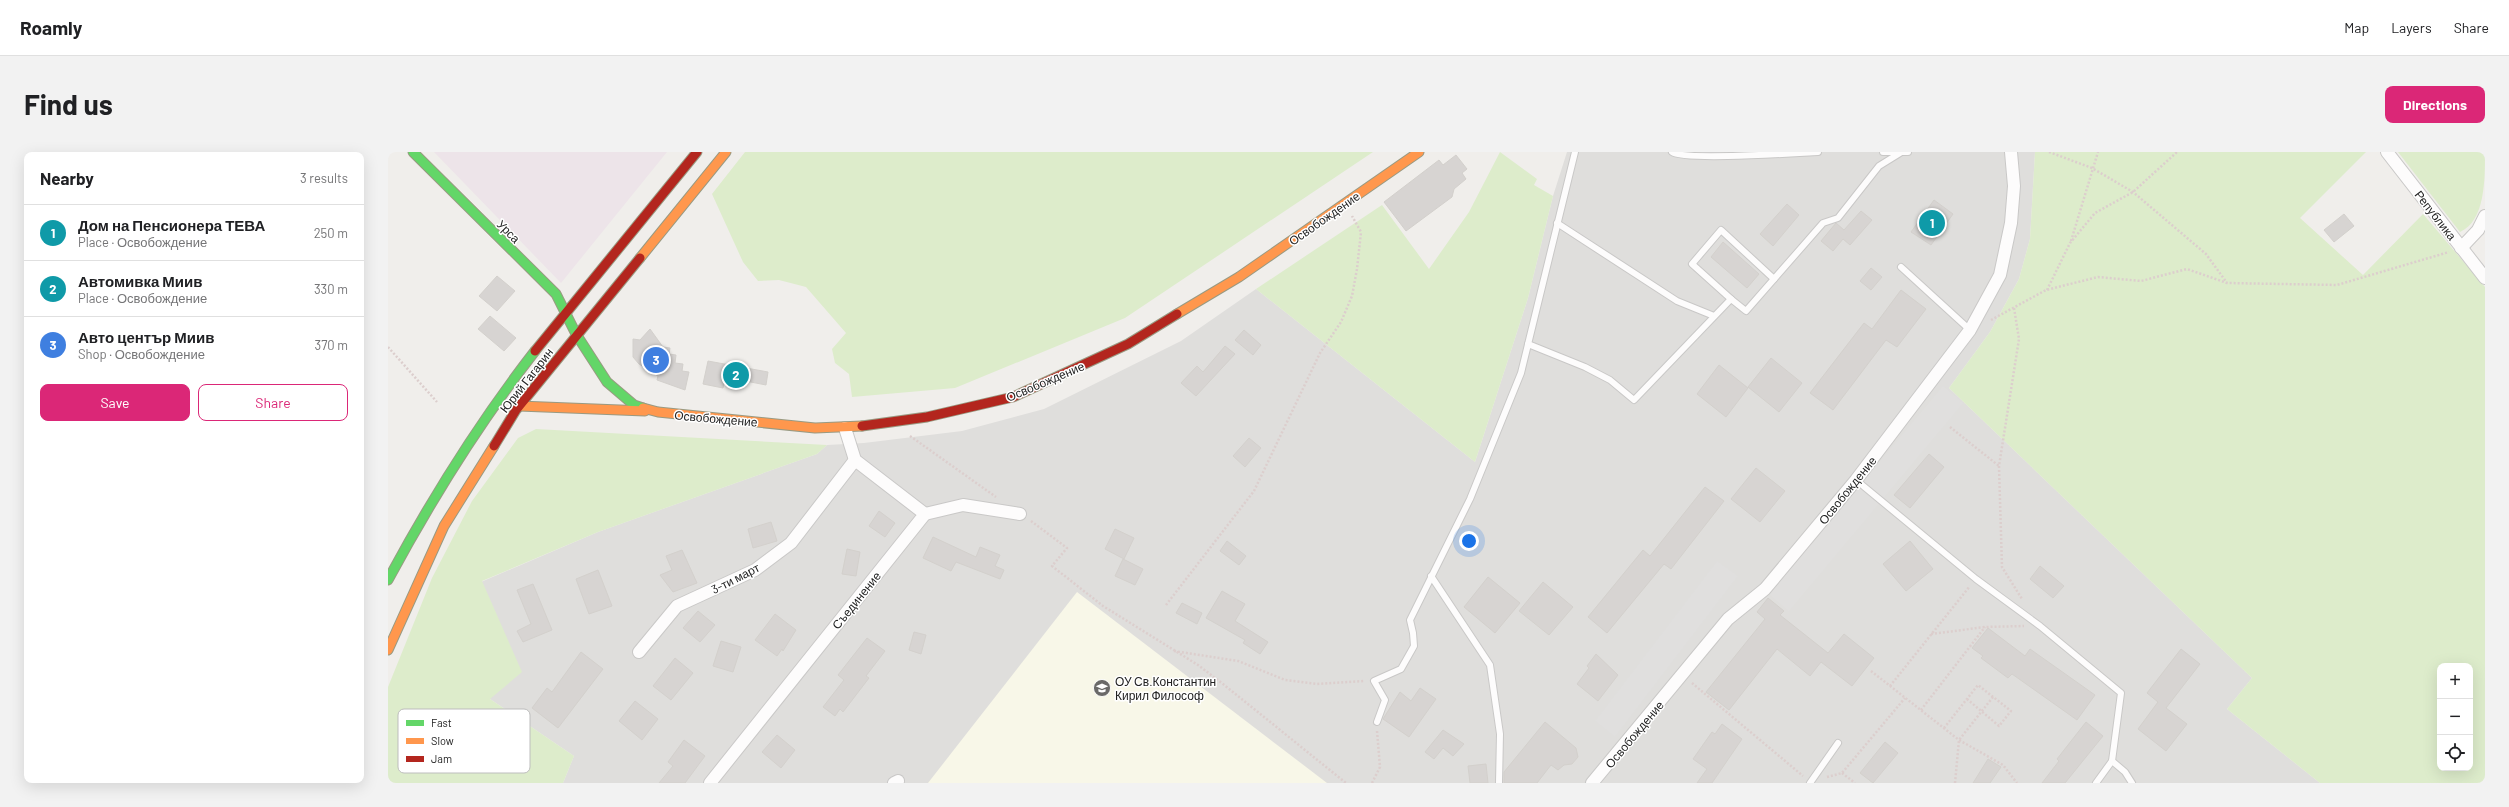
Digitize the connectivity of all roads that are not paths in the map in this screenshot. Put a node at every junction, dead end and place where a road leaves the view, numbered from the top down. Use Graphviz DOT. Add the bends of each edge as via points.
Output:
graph roads {
  1 [pos="413,152"];
  2 [pos="697,152"];
  3 [pos="726,152"];
  4 [pos="1419,152"];
  5 [pos="1574,152"];
  6 [pos="1672,152"];
  7 [pos="1818,152"];
  8 [pos="1883,152"];
  9 [pos="1908,152"];
  10 [pos="2011,152"];
  11 [pos="2387,152"];
  12 [pos="1900,153"];
  13 [pos="2485,216"];
  14 [pos="1557,223"];
  15 [pos="2461,248"];
  16 [pos="1901,266"];
  17 [pos="1774,278"];
  18 [pos="2485,278"];
  19 [pos="1731,299"];
  20 [pos="566,311"];
  21 [pos="1714,316"];
  22 [pos="1970,330"];
  23 [pos="576,334"];
  24 [pos="1528,344"];
  25 [pos="519,406"];
  26 [pos="658,412"];
  27 [pos="845,428"];
  28 [pos="855,460"];
  29 [pos="1856,480"];
  30 [pos="925,514"];
  31 [pos="1020,514"];
  32 [pos="1431,576"];
  33 [pos="388,580"];
  34 [pos="388,650"];
  35 [pos="639,652"];
  36 [pos="1377,722"];
  37 [pos="1838,742"];
  38 [pos="2112,761"];
  39 [pos="710,783"];
  40 [pos="1499,783"];
  41 [pos="1592,783"];
  42 [pos="1810,783"];
  43 [pos="2096,783"];
  44 [pos="2132,783"];
  1 -- 20 [label="street, Урса" via="556,294"];
  2 -- 20 [label="street, Юрий Гагарин"];
  3 -- 23 [label="street, Юрий Гагарин"];
  4 -- 27 [label="street, Освобождение" via="1239,277 1128,344 1013,397 927,417"];
  5 -- 14 [label="lane"];
  6 -- 7 [label="lane" via="1676,155 1704,156"];
  8 -- 12 [label="lane"];
  9 -- 12 [label="lane"];
  10 -- 22 [label="street, Освобождение" via="2014,186 2011,223 2000,275"];
  11 -- 15 [label="street, Република"];
  12 -- 17 [label="lane" via="1879,166 1838,218 1823,223"];
  13 -- 15 [label="street" via="2478,230"];
  14 -- 21 [label="lane" via="1677,301"];
  14 -- 24 [label="lane"];
  15 -- 18 [label="street, Република"];
  16 -- 22 [label="lane"];
  17 -- 19 [label="lane" via="1746,311"];
  17 -- 19 [label="lane" via="1721,230 1692,264"];
  19 -- 21 [label="lane"];
  20 -- 23 [label="street, Урса"];
  20 -- 33 [label="street, Юрий Гагарин" via="441,485 413,531"];
  21 -- 24 [label="lane" via="1634,400 1610,380"];
  22 -- 29 [label="street, Освобождение"];
  23 -- 25 [label="street, Юрий Гагарин"];
  23 -- 26 [label="street, Освобождение" via="596,366 620,395 634,405"];
  24 -- 32 [label="lane" via="1521,373 1470,498"];
  25 -- 26 [label="street"];
  25 -- 34 [label="street, Юрий Гагарин" via="474,474 444,526"];
  26 -- 27 [label="street, Освобождение" via="814,428"];
  27 -- 28 [label="street"];
  28 -- 30 [label="street"];
  28 -- 35 [label="street, 3-ти март" via="791,543 755,570 677,606"];
  29 -- 38 [label="lane" via="1976,580 2040,626 2121,693"];
  29 -- 41 [label="street, Освобождение" via="1765,589 1728,619"];
  30 -- 31 [label="street" via="963,505"];
  30 -- 39 [label="street, Съединение"];
  32 -- 36 [label="lane" via="1410,620 1414,646 1401,669 1374,681 1385,700"];
  32 -- 40 [label="lane" via="1490,665 1500,734"];
  37 -- 42 [label="lane"];
  38 -- 43 [label="lane"];
  38 -- 44 [label="lane" via="2125,772"];
}
